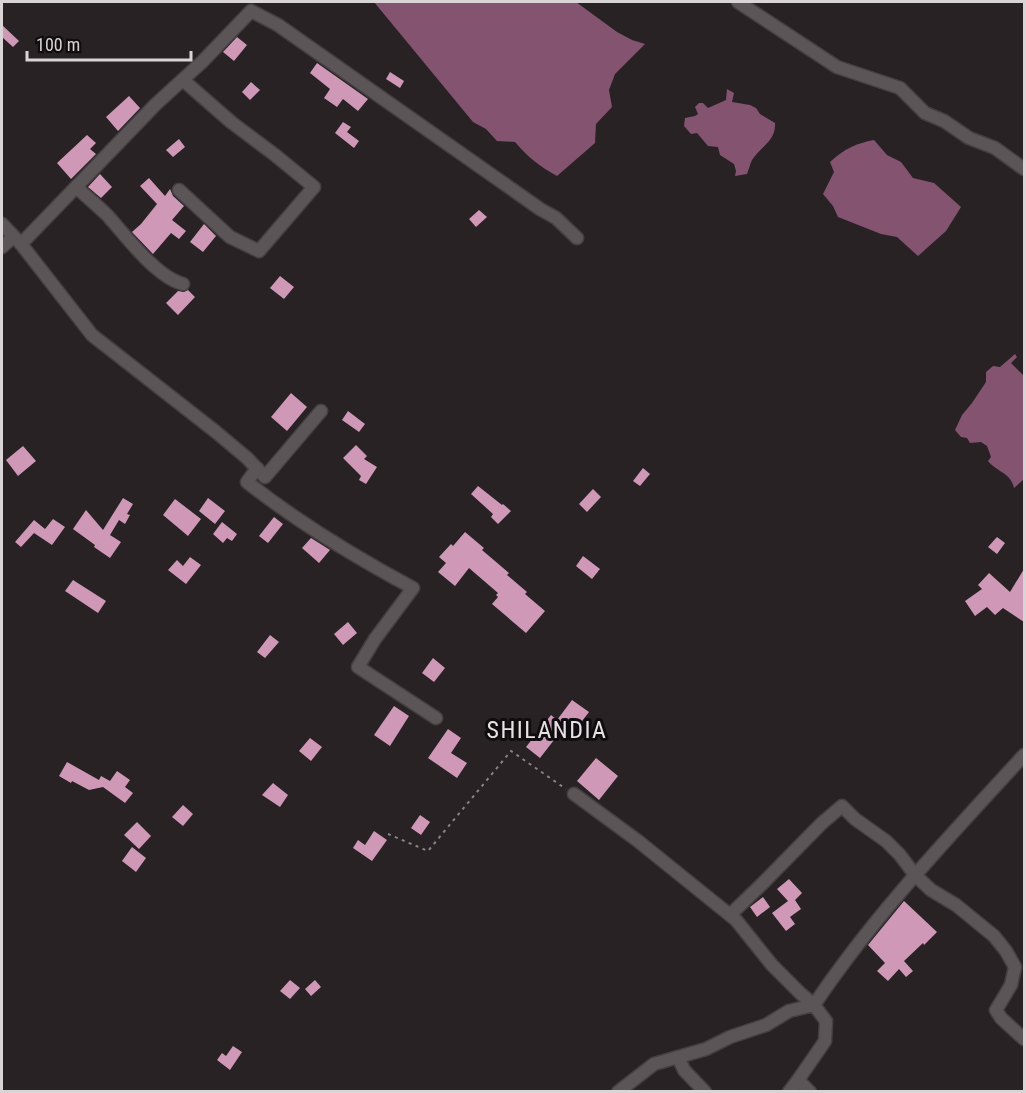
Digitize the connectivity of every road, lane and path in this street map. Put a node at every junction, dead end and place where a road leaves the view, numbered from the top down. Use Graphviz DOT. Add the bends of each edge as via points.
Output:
graph roads {
  1 [pos="738,2"];
  2 [pos="183,80"];
  3 [pos="1024,169"];
  4 [pos="77,188"];
  5 [pos="180,190"];
  6 [pos="2,224"];
  7 [pos="577,238"];
  8 [pos="17,240"];
  9 [pos="2,247"];
  10 [pos="183,284"];
  11 [pos="321,411"];
  12 [pos="257,468"];
  13 [pos="436,718"];
  14 [pos="1024,755"];
  15 [pos="574,794"];
  16 [pos="388,834"];
  17 [pos="915,875"];
  18 [pos="730,915"];
  19 [pos="814,1005"];
  20 [pos="1024,1039"];
  21 [pos="678,1057"];
  22 [pos="798,1080"];
  23 [pos="618,1092"];
  24 [pos="705,1092"];
  25 [pos="789,1092"];
  26 [pos="810,1092"];
  1 -- 3 [label="street" via="837,67 900,88 925,113 995,148"];
  2 -- 4 [label="street"];
  2 -- 5 [label="street" via="314,187 259,251 230,237"];
  2 -- 7 [label="street" via="251,11 278,25 556,218"];
  4 -- 8 [label="street"];
  4 -- 10 [label="street" via="159,270"];
  6 -- 8 [label="street"];
  8 -- 9 [label="street"];
  8 -- 12 [label="street" via="92,335"];
  11 -- 12 [label="street" via="265,477"];
  12 -- 13 [label="street" via="247,482 280,508 413,588 358,667"];
  14 -- 17 [label="street"];
  15 -- 16 [label="path" via="511,751 428,851"];
  15 -- 18 [label="street"];
  17 -- 18 [label="street" via="886,841 842,806"];
  17 -- 19 [label="street"];
  17 -- 20 [label="street" via="994,936 1006,951 1015,967 1011,985 996,1010"];
  18 -- 19 [label="street"];
  19 -- 21 [label="street" via="789,1011 706,1049"];
  19 -- 22 [label="street" via="826,1021 825,1041"];
  21 -- 23 [label="street" via="654,1064"];
  21 -- 24 [label="street" via="687,1074"];
  22 -- 25 [label="street"];
  22 -- 26 [label="street"];
}
